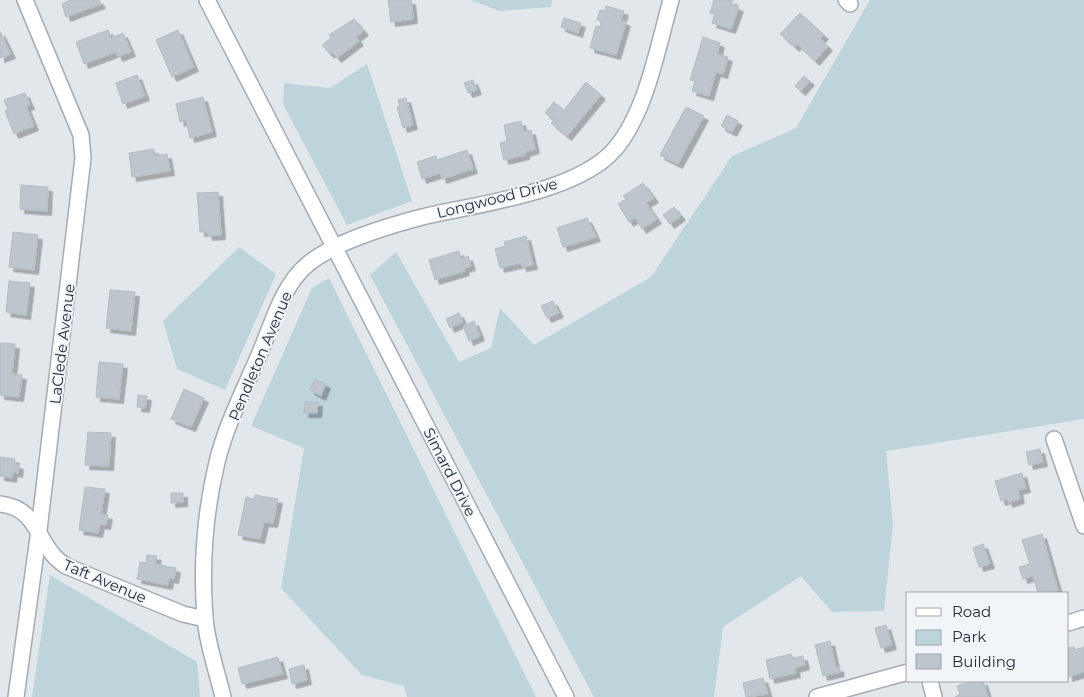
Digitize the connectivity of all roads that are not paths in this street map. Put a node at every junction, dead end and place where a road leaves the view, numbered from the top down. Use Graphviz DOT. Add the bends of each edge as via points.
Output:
graph roads {
  1 [pos="25,0"];
  2 [pos="207,0"];
  3 [pos="670,0"];
  4 [pos="334,246"];
  5 [pos="1054,439"];
  6 [pos="0,504"];
  7 [pos="1084,526"];
  8 [pos="39,530"];
  9 [pos="1084,618"];
  10 [pos="205,619"];
  11 [pos="1069,623"];
  12 [pos="906,673"];
  13 [pos="930,682"];
  14 [pos="16,697"];
  15 [pos="222,697"];
  16 [pos="566,697"];
  17 [pos="817,697"];
  18 [pos="934,697"];
  1 -- 8 [label="street, LaClede Avenue" via="81,135 83,158"];
  2 -- 4 [label="street"];
  3 -- 4 [label="street, Longwood Drive" via="648,86 613,152 594,166 568,180 507,199 421,218"];
  4 -- 10 [label="street, Pendleton Avenue" via="295,277 239,401 218,460 206,521"];
  4 -- 16 [label="street, Simard Drive"];
  5 -- 7 [label="street"];
  6 -- 8 [label="street, Taft Avenue" via="28,514"];
  8 -- 10 [label="street, Taft Avenue" via="46,548 66,566 183,614"];
  8 -- 14 [label="street, LaClede Avenue"];
  9 -- 11 [label="street"];
  10 -- 15 [label="street, Pendleton Avenue"];
  12 -- 17 [label="street"];
  13 -- 18 [label="street"];
}
